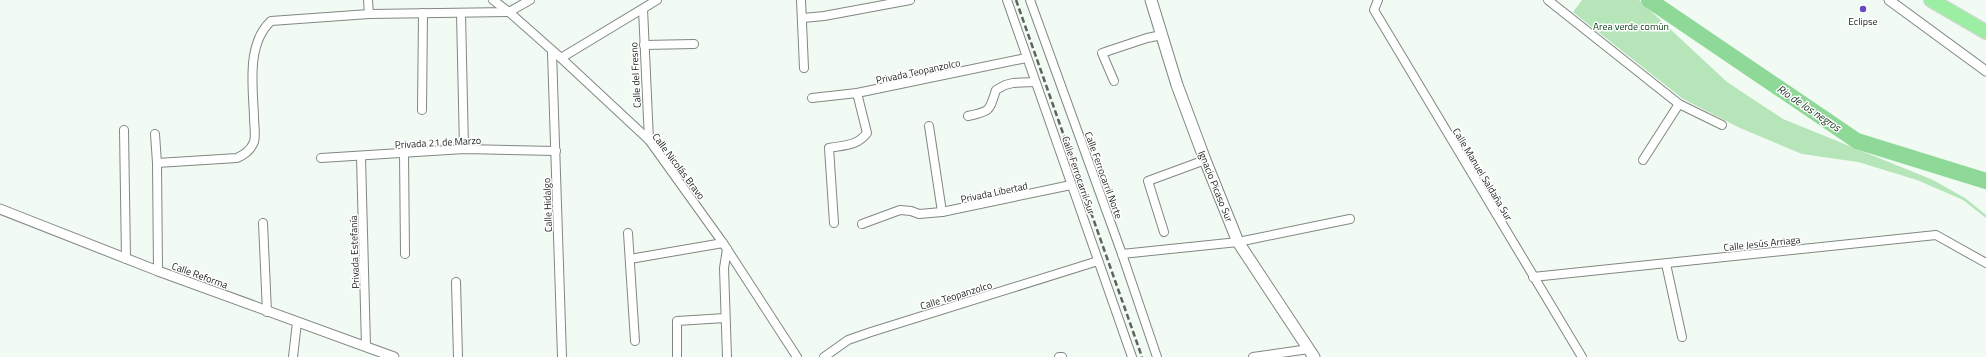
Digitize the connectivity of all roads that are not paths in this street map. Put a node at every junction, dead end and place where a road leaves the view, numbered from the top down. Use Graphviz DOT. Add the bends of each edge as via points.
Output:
graph roads {
  1 [pos="368,0"];
  2 [pos="492,0"];
  3 [pos="530,0"];
  4 [pos="657,0"];
  5 [pos="801,0"];
  6 [pos="910,0"];
  7 [pos="1007,0"];
  8 [pos="1030,0"];
  9 [pos="1151,0"];
  10 [pos="1378,0"];
  11 [pos="1548,0"];
  12 [pos="1889,0"];
  13 [pos="1931,0"];
  14 [pos="643,9"];
  15 [pos="509,12"];
  16 [pos="423,13"];
  17 [pos="461,13"];
  18 [pos="369,14"];
  19 [pos="803,18"];
  20 [pos="1986,32"];
  21 [pos="1162,35"];
  22 [pos="694,44"];
  23 [pos="644,45"];
  24 [pos="552,52"];
  25 [pos="560,58"];
  26 [pos="1026,58"];
  27 [pos="804,68"];
  28 [pos="1986,71"];
  29 [pos="1114,81"];
  30 [pos="1035,82"];
  31 [pos="857,93"];
  32 [pos="812,98"];
  33 [pos="1679,104"];
  34 [pos="422,110"];
  35 [pos="968,116"];
  36 [pos="1722,125"];
  37 [pos="929,126"];
  38 [pos="124,130"];
  39 [pos="155,134"];
  40 [pos="648,140"];
  41 [pos="464,149"];
  42 [pos="556,151"];
  43 [pos="404,152"];
  44 [pos="361,157"];
  45 [pos="321,158"];
  46 [pos="1205,160"];
  47 [pos="1643,160"];
  48 [pos="157,163"];
  49 [pos="1071,185"];
  50 [pos="0,209"];
  51 [pos="942,212"];
  52 [pos="1350,219"];
  53 [pos="263,223"];
  54 [pos="834,223"];
  55 [pos="862,224"];
  56 [pos="1164,232"];
  57 [pos="628,233"];
  58 [pos="1238,242"];
  59 [pos="725,246"];
  60 [pos="405,254"];
  61 [pos="1122,254"];
  62 [pos="126,259"];
  63 [pos="630,259"];
  64 [pos="1098,261"];
  65 [pos="1986,263"];
  66 [pos="1666,264"];
  67 [pos="158,271"];
  68 [pos="1533,277"];
  69 [pos="456,282"];
  70 [pos="267,312"];
  71 [pos="726,318"];
  72 [pos="297,322"];
  73 [pos="1682,337"];
  74 [pos="635,341"];
  75 [pos="366,346"];
  76 [pos="1311,353"];
  77 [pos="293,357"];
  78 [pos="394,357"];
  79 [pos="458,357"];
  80 [pos="562,357"];
  81 [pos="677,357"];
  82 [pos="727,357"];
  83 [pos="797,357"];
  84 [pos="824,357"];
  85 [pos="1132,357"];
  86 [pos="1157,357"];
  87 [pos="1253,357"];
  88 [pos="1582,357"];
  1 -- 18 [label="street"];
  2 -- 15 [label="street, Calle Nicolás Bravo"];
  3 -- 15 [label="street"];
  4 -- 14 [label="street"];
  5 -- 19 [label="street"];
  6 -- 19 [label="street"];
  7 -- 26 [label="street, Calle Ferrocarril Sur"];
  8 -- 61 [label="street, Calle Ferrocarril Norte"];
  9 -- 21 [label="main road, Ignacio Picaso Sur"];
  10 -- 68 [label="street, Calle Manuel Saldaña Sur" via="1374,10"];
  11 -- 33 [label="street"];
  12 -- 28 [label="street"];
  13 -- 20 [label="highway"];
  14 -- 23 [label="street, Calle del Fresno"];
  14 -- 25 [label="street"];
  15 -- 17 [label="street"];
  15 -- 24 [label="street, Calle Nicolás Bravo"];
  16 -- 17 [label="street"];
  16 -- 18 [label="street"];
  16 -- 34 [label="street"];
  17 -- 41 [label="street"];
  18 -- 48 [label="street" via="271,20 256,45 253,70 254,140 247,154 237,158"];
  19 -- 27 [label="street"];
  21 -- 29 [label="street" via="1102,53"];
  21 -- 46 [label="main road, Ignacio Picaso Sur" via="1177,85"];
  22 -- 23 [label="street"];
  23 -- 40 [label="street, Calle del Fresno"];
  24 -- 25 [label="street, Calle Nicolás Bravo"];
  24 -- 42 [label="street, Calle Hidalgo"];
  25 -- 40 [label="street, Calle Nicolás Bravo"];
  26 -- 30 [label="street, Calle Ferrocarril Sur"];
  26 -- 31 [label="street, Privada Teopanzolco"];
  30 -- 35 [label="street" via="1005,85 996,90 986,112"];
  30 -- 49 [label="street, Calle Ferrocarril Sur"];
  31 -- 32 [label="street, Privada Teopanzolco"];
  31 -- 54 [label="street" via="867,133 861,141 830,148"];
  33 -- 36 [label="street"];
  33 -- 47 [label="street"];
  37 -- 51 [label="street"];
  38 -- 62 [label="street"];
  39 -- 48 [label="street"];
  40 -- 59 [label="street, Calle Nicolás Bravo"];
  41 -- 42 [label="street, Privada 21 de Marzo"];
  41 -- 43 [label="street, Privada 21 de Marzo"];
  42 -- 80 [label="street, Calle Hidalgo"];
  43 -- 44 [label="street, Privada 21 de Marzo"];
  43 -- 60 [label="street"];
  44 -- 45 [label="street, Privada 21 de Marzo"];
  44 -- 75 [label="street, Privada Estefanía"];
  46 -- 56 [label="street" via="1148,181"];
  46 -- 58 [label="main road, Ignacio Picaso Sur"];
  48 -- 67 [label="street"];
  49 -- 51 [label="street, Privada Libertad"];
  49 -- 64 [label="street, Calle Ferrocarril Sur"];
  50 -- 62 [label="street, Calle Reforma"];
  51 -- 55 [label="street, Privada Libertad" via="919,214 900,210"];
  52 -- 58 [label="street"];
  53 -- 70 [label="street"];
  57 -- 63 [label="street"];
  58 -- 61 [label="street"];
  58 -- 76 [label="main road, Ignacio Picaso Sur"];
  59 -- 63 [label="street"];
  59 -- 71 [label="street"];
  59 -- 83 [label="street, Calle Nicolás Bravo"];
  61 -- 86 [label="street, Calle Ferrocarril Norte"];
  62 -- 67 [label="street, Calle Reforma"];
  63 -- 74 [label="street"];
  64 -- 84 [label="street, Calle Teopanzolco" via="848,340"];
  64 -- 85 [label="street, Calle Ferrocarril Sur"];
  65 -- 66 [label="street, Calle Jesús Arriaga" via="1936,235"];
  66 -- 68 [label="street, Calle Jesús Arriaga"];
  66 -- 73 [label="street"];
  67 -- 70 [label="street, Calle Reforma"];
  68 -- 88 [label="street, Calle Manuel Saldaña Sur"];
  69 -- 79 [label="street"];
  70 -- 72 [label="street, Calle Reforma"];
  71 -- 81 [label="street" via="677,321"];
  71 -- 82 [label="street"];
  72 -- 75 [label="street, Calle Reforma"];
  72 -- 77 [label="street"];
  75 -- 78 [label="street, Calle Reforma"];
  76 -- 87 [label="street"];
}
